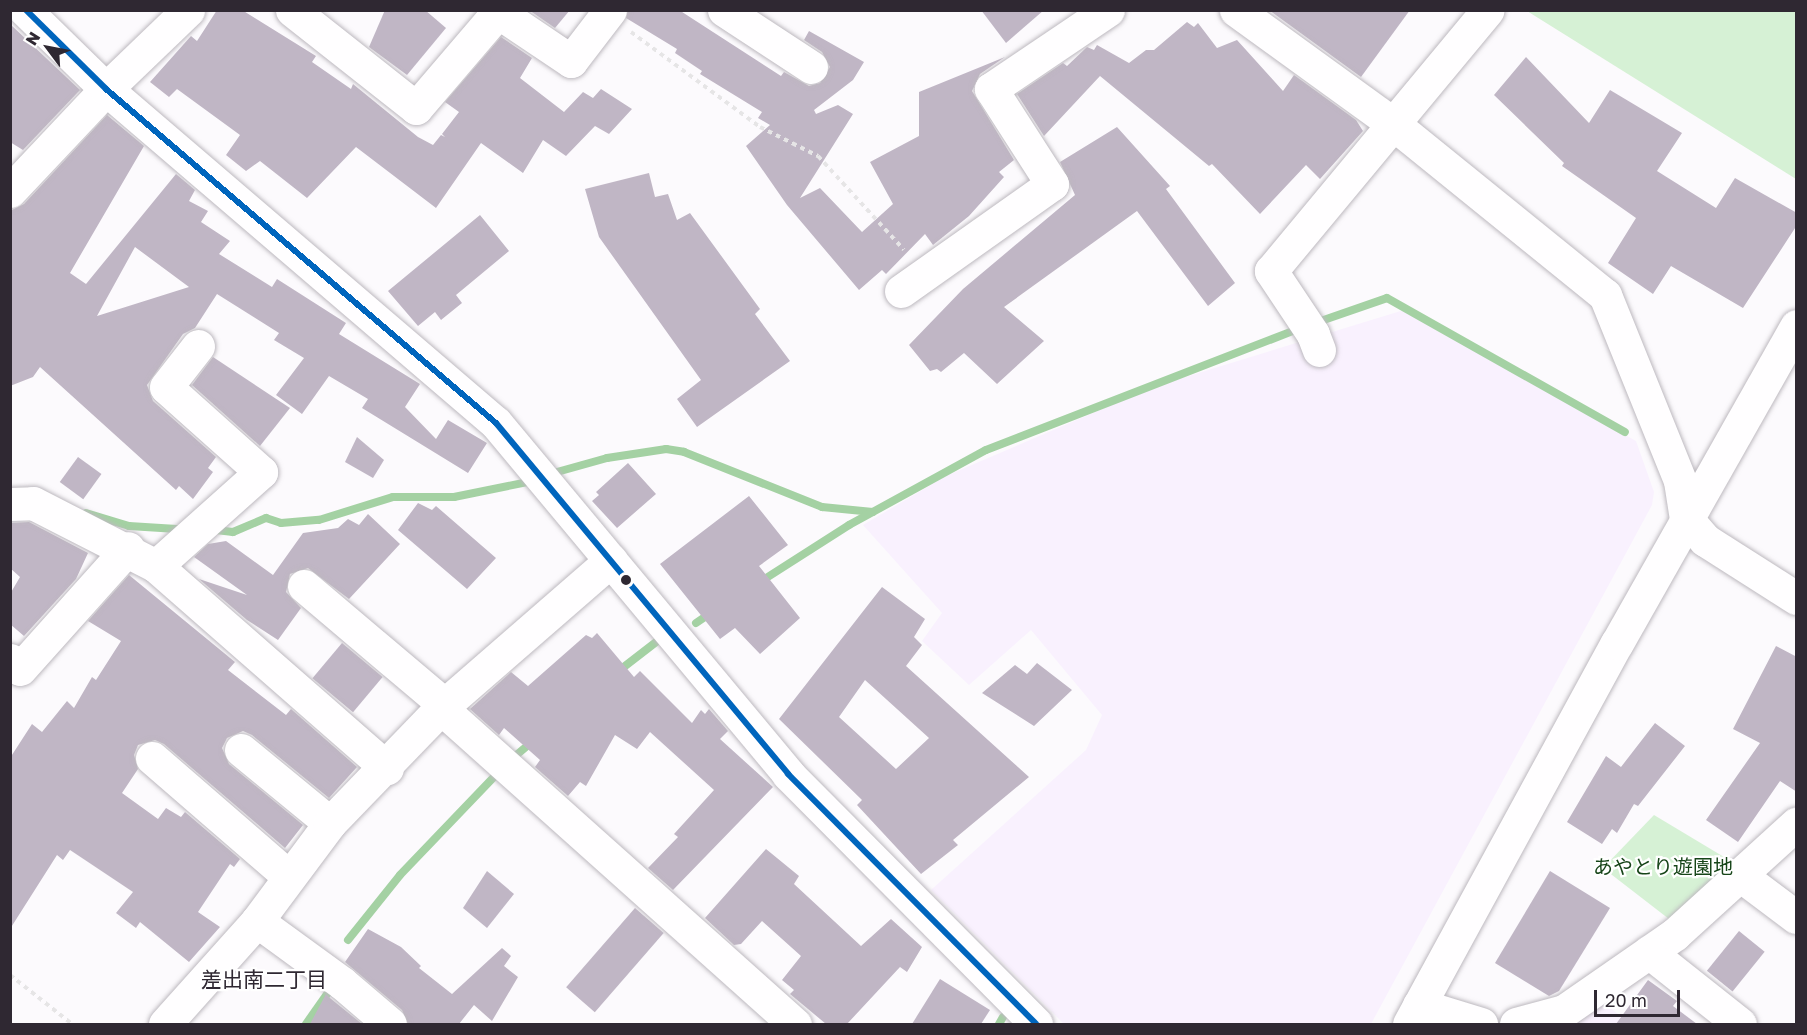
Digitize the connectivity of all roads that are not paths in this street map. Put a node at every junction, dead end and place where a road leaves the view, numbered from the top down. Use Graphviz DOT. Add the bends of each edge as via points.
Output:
graph roads {
  1 [pos="26,10"];
  2 [pos="188,10"];
  3 [pos="292,10"];
  4 [pos="724,10"];
  5 [pos="1108,10"];
  6 [pos="1236,10"];
  7 [pos="1488,10"];
  8 [pos="608,13"];
  9 [pos="811,67"];
  10 [pos="106,89"];
  11 [pos="1396,126"];
  12 [pos="10,191"];
  13 [pos="913,282"];
  14 [pos="1797,326"];
  15 [pos="1312,334"];
  16 [pos="198,346"];
  17 [pos="10,504"];
  18 [pos="1686,518"];
  19 [pos="128,548"];
  20 [pos="611,560"];
  21 [pos="156,566"];
  22 [pos="304,586"];
  23 [pos="1797,598"];
  24 [pos="10,660"];
  25 [pos="443,707"];
  26 [pos="241,750"];
  27 [pos="152,758"];
  28 [pos="387,768"];
  29 [pos="330,823"];
  30 [pos="1797,824"];
  31 [pos="1740,875"];
  32 [pos="288,876"];
  33 [pos="1797,917"];
  34 [pos="257,921"];
  35 [pos="1649,952"];
  36 [pos="1414,1015"];
  37 [pos="165,1024"];
  38 [pos="390,1024"];
  39 [pos="795,1024"];
  40 [pos="1036,1024"];
  41 [pos="1481,1024"];
  42 [pos="1516,1024"];
  43 [pos="1740,1024"];
  1 -- 10 [label="street"];
  2 -- 10 [label="street"];
  3 -- 8 [label="street" via="416,108 498,12 571,61"];
  4 -- 9 [label="street"];
  5 -- 13 [label="street" via="991,89 1052,184"];
  6 -- 11 [label="street"];
  7 -- 11 [label="street"];
  10 -- 12 [label="street"];
  10 -- 20 [label="street" via="496,423"];
  11 -- 15 [label="street" via="1271,271"];
  11 -- 18 [label="street" via="1605,295 1680,481"];
  14 -- 18 [label="street"];
  16 -- 21 [label="street" via="166,387 261,472"];
  17 -- 19 [label="street" via="33,503"];
  18 -- 23 [label="street" via="1706,540"];
  18 -- 36 [label="street"];
  19 -- 21 [label="street"];
  19 -- 24 [label="street" via="20,669"];
  20 -- 25 [label="street"];
  20 -- 40 [label="street" via="788,774"];
  21 -- 28 [label="street"];
  22 -- 25 [label="street"];
  25 -- 28 [label="street"];
  25 -- 39 [label="street"];
  26 -- 29 [label="street"];
  27 -- 32 [label="street"];
  28 -- 29 [label="street"];
  29 -- 32 [label="street"];
  30 -- 31 [label="street"];
  31 -- 33 [label="street"];
  31 -- 35 [label="street" via="1675,934"];
  32 -- 34 [label="street"];
  34 -- 37 [label="street"];
  34 -- 38 [label="street" via="342,982"];
  35 -- 42 [label="street" via="1564,1011"];
  35 -- 43 [label="street"];
  36 -- 41 [label="street"];
}
